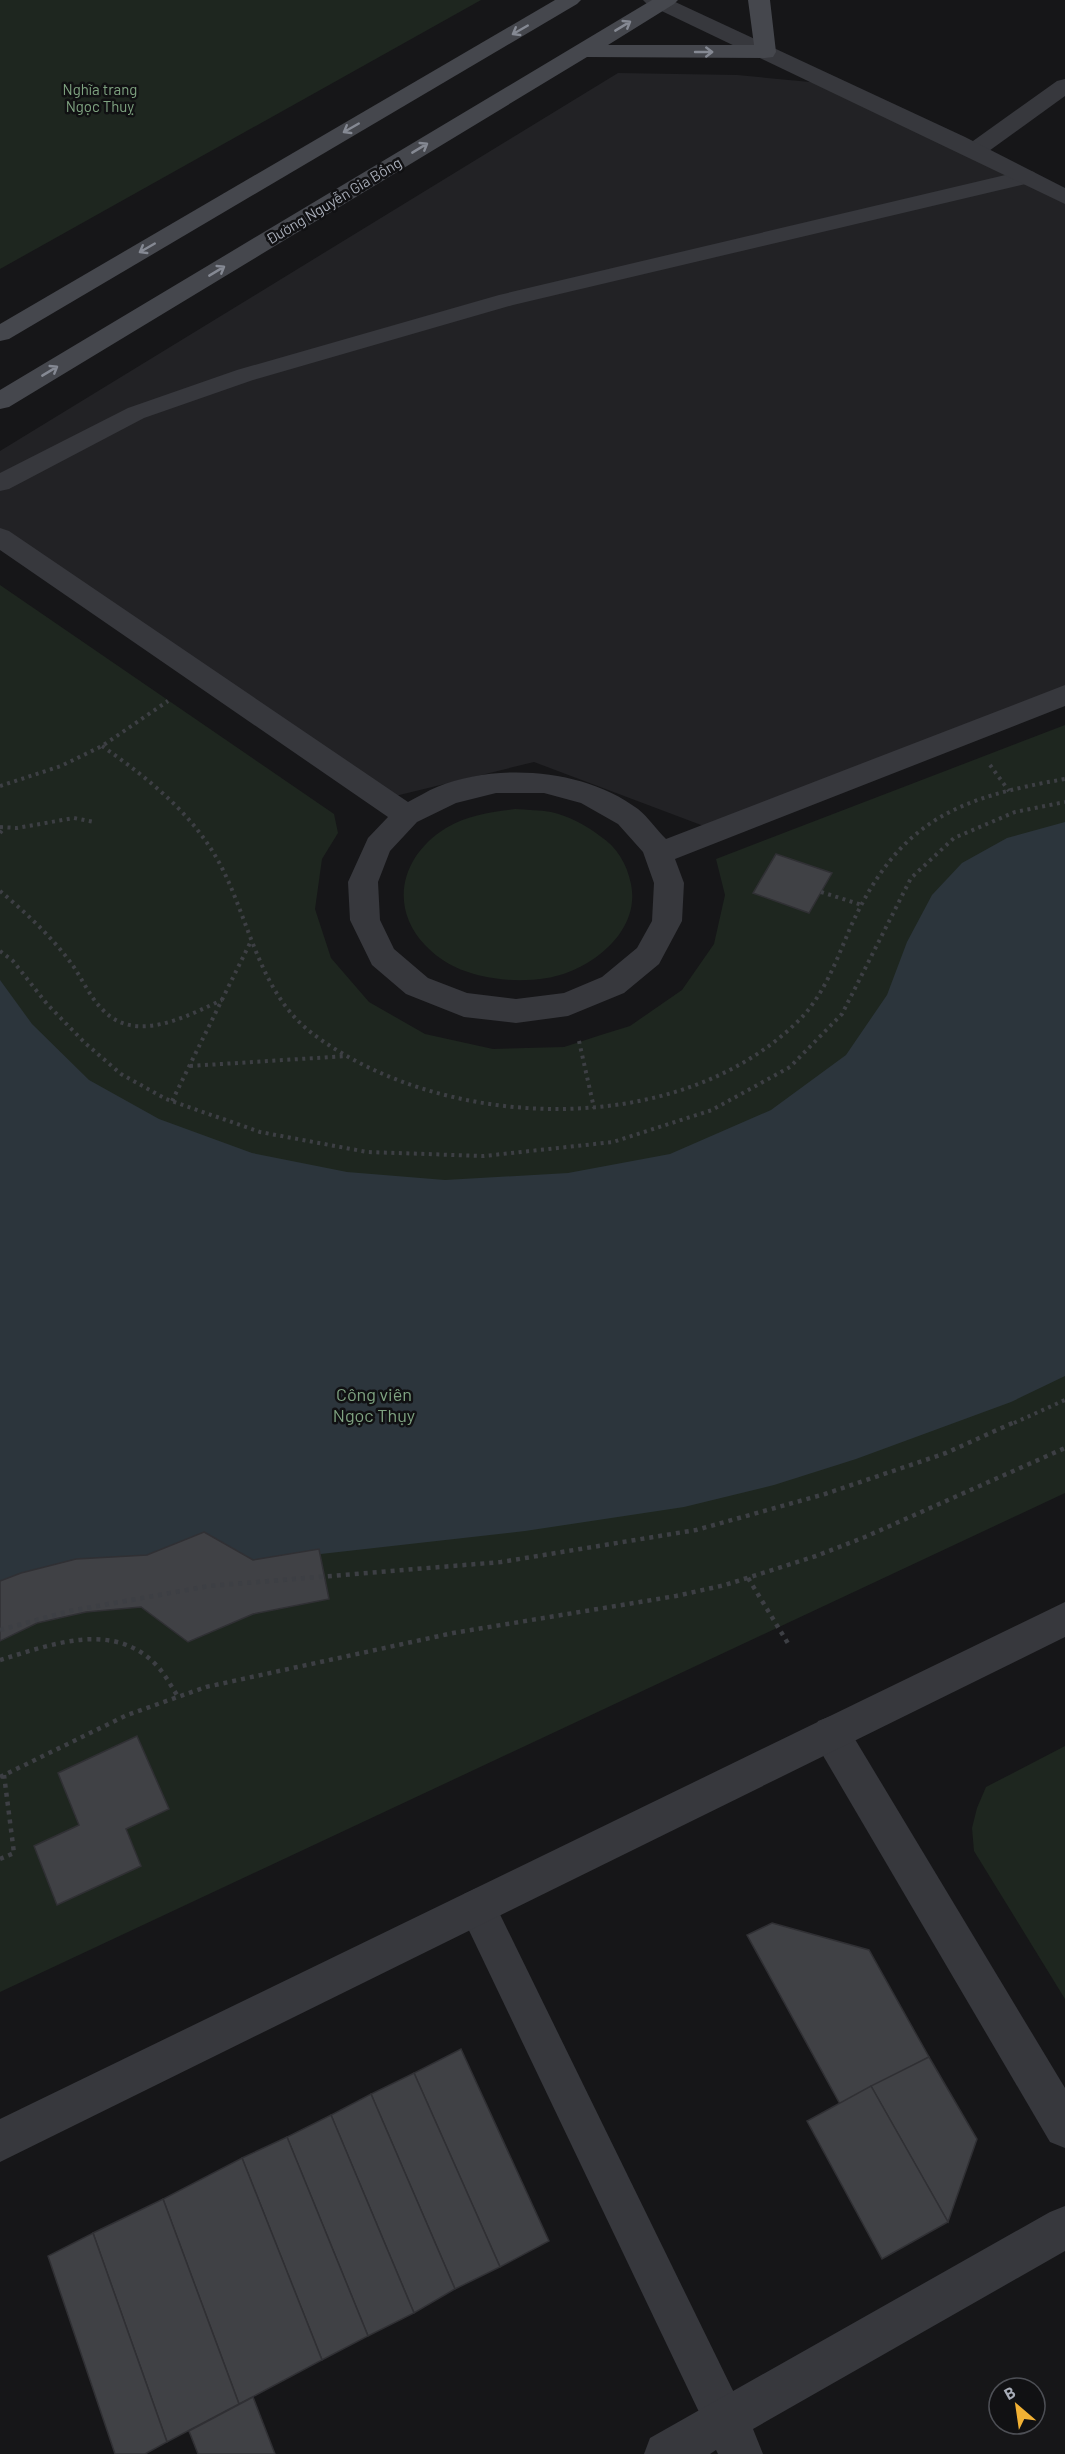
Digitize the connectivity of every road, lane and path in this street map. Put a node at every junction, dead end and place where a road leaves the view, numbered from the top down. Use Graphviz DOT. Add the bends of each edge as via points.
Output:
graph roads {
  1 [pos="570,0"];
  2 [pos="759,0"];
  3 [pos="661,1"];
  4 [pos="582,51"];
  5 [pos="765,52"];
  6 [pos="1065,86"];
  7 [pos="974,151"];
  8 [pos="1026,177"];
  9 [pos="1065,197"];
  10 [pos="0,333"];
  11 [pos="0,401"];
  12 [pos="0,483"];
  13 [pos="0,537"];
  14 [pos="203,676"];
  15 [pos="1065,695"];
  16 [pos="0,786"];
  17 [pos="1065,802"];
  18 [pos="407,815"];
  19 [pos="94,822"];
  20 [pos="2,828"];
  21 [pos="0,833"];
  22 [pos="658,854"];
  23 [pos="0,891"];
  24 [pos="821,892"];
  25 [pos="862,905"];
  26 [pos="251,940"];
  27 [pos="0,951"];
  28 [pos="222,1000"];
  29 [pos="568,1005"];
  30 [pos="349,1056"];
  31 [pos="189,1066"];
  32 [pos="172,1101"];
  33 [pos="594,1108"];
  34 [pos="1065,1400"];
  35 [pos="1065,1448"];
  36 [pos="748,1578"];
  37 [pos="1065,1619"];
  38 [pos="0,1630"];
  39 [pos="789,1646"];
  40 [pos="0,1660"];
  41 [pos="177,1695"];
  42 [pos="831,1734"];
  43 [pos="2,1776"];
  44 [pos="0,1859"];
  45 [pos="477,1906"];
  46 [pos="1065,2127"];
  47 [pos="0,2140"];
  48 [pos="1065,2227"];
  49 [pos="733,2437"];
  50 [pos="666,2454"];
  1 -- 10 [label="main road, one-way"];
  2 -- 5 [label="main road"];
  4 -- 3 [label="main road, Đường Nguyễn Gia Bồng, one-way"];
  3 -- 5 [label="street"];
  4 -- 5 [label="main road, one-way"];
  11 -- 4 [label="main road, Đường Nguyễn Gia Bồng, one-way"];
  5 -- 7 [label="street"];
  6 -- 7 [label="street"];
  7 -- 8 [label="street"];
  8 -- 9 [label="street"];
  8 -- 12 [label="lane" via="507,300 245,375 136,413"];
  13 -- 14 [label="street"];
  14 -- 16 [label="path" via="102,746 61,766"];
  14 -- 18 [label="street"];
  15 -- 22 [label="street"];
  17 -- 32 [label="path" via="1015,812 954,838 911,878 842,1014 790,1067 712,1110 613,1142 484,1155 367,1152 260,1132"];
  18 -- 22 [label="street" via="448,794 496,783 544,783 590,795 628,817"];
  18 -- 29 [label="street" via="378,846 363,882 365,920 383,957 417,986 464,1005 516,1011"];
  19 -- 20 [label="path" via="74,818"];
  20 -- 21 [label="path"];
  22 -- 29 [label="street" via="669,883 667,921 648,956 613,985"];
  23 -- 28 [label="path" via="39,924 99,1005 121,1023 152,1025"];
  24 -- 25 [label="path"];
  26 -- 28 [label="path"];
  27 -- 32 [label="path" via="14,961 47,1004 85,1043 121,1074"];
  28 -- 31 [label="path"];
  29 -- 33 [label="path"];
  30 -- 31 [label="path"];
  31 -- 32 [label="path"];
  34 -- 38 [label="path" via="946,1453 825,1494 696,1530 501,1562 209,1586 70,1611"];
  35 -- 36 [label="path" via="865,1537"];
  36 -- 39 [label="path"];
  36 -- 41 [label="path" via="676,1596 453,1633"];
  37 -- 42 [label="street"];
  40 -- 41 [label="path" via="78,1638 125,1641 167,1676"];
  41 -- 43 [label="path"];
  42 -- 45 [label="street"];
  42 -- 46 [label="street"];
  43 -- 44 [label="path" via="14,1853"];
  45 -- 47 [label="street"];
  45 -- 49 [label="lane"];
  48 -- 49 [label="street"];
  49 -- 50 [label="street"];
}
